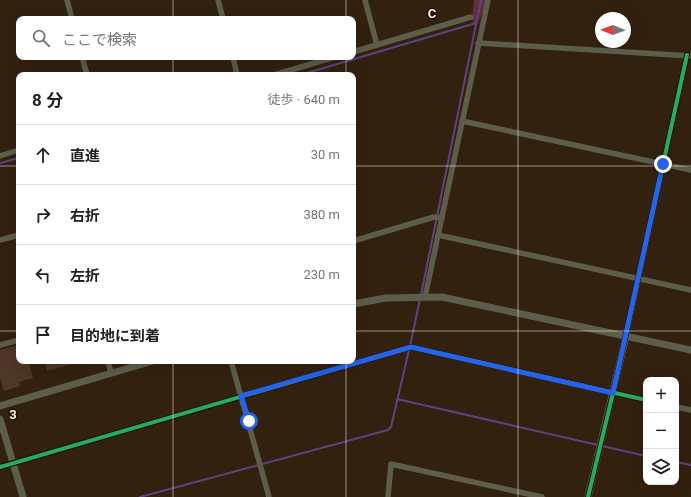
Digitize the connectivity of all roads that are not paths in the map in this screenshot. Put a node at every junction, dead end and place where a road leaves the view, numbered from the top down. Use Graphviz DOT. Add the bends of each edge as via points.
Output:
graph roads {
  1 [pos="67,0"];
  2 [pos="218,0"];
  3 [pos="365,0"];
  4 [pos="488,0"];
  5 [pos="71,16"];
  6 [pos="222,16"];
  7 [pos="471,17"];
  8 [pos="478,43"];
  9 [pos="377,45"];
  10 [pos="356,51"];
  11 [pos="689,56"];
  12 [pos="83,60"];
  13 [pos="234,60"];
  14 [pos="325,60"];
  15 [pos="86,72"];
  16 [pos="236,72"];
  17 [pos="284,72"];
  18 [pos="462,121"];
  19 [pos="16,151"];
  20 [pos="0,156"];
  21 [pos="663,164"];
  22 [pos="691,170"];
  23 [pos="442,218"];
  24 [pos="438,235"];
  25 [pos="16,236"];
  26 [pos="0,240"];
  27 [pos="356,240"];
  28 [pos="638,278"];
  29 [pos="691,290"];
  30 [pos="425,297"];
  31 [pos="356,303"];
  32 [pos="626,336"];
  33 [pos="16,341"];
  34 [pos="0,345"];
  35 [pos="691,350"];
  36 [pos="356,363"];
  37 [pos="109,364"];
  38 [pos="142,364"];
  39 [pos="232,364"];
  40 [pos="352,364"];
  41 [pos="111,373"];
  42 [pos="613,393"];
  43 [pos="241,396"];
  44 [pos="643,399"];
  45 [pos="0,406"];
  46 [pos="679,408"];
  47 [pos="691,410"];
  48 [pos="0,419"];
  49 [pos="13,464"];
  50 [pos="0,468"];
  51 [pos="23,497"];
  52 [pos="269,497"];
  53 [pos="388,497"];
  54 [pos="542,497"];
  55 [pos="588,497"];
  1 -- 5 [label="street"];
  2 -- 6 [label="street"];
  3 -- 9 [label="street"];
  4 -- 8 [label="street"];
  7 -- 9 [label="street"];
  8 -- 11 [label="street"];
  8 -- 18 [label="street"];
  9 -- 10 [label="street"];
  11 -- 21 [label="street"];
  12 -- 15 [label="street"];
  13 -- 16 [label="street"];
  14 -- 17 [label="street"];
  18 -- 21 [label="street"];
  18 -- 23 [label="street"];
  19 -- 20 [label="street"];
  21 -- 22 [label="street"];
  21 -- 28 [label="street"];
  23 -- 24 [label="street"];
  23 -- 27 [label="street" via="434,217"];
  24 -- 28 [label="street"];
  24 -- 30 [label="street"];
  25 -- 26 [label="street"];
  28 -- 29 [label="street"];
  28 -- 32 [label="street"];
  30 -- 31 [label="street" via="386,298"];
  30 -- 32 [label="street" via="461,301"];
  32 -- 35 [label="street"];
  32 -- 42 [label="street"];
  33 -- 34 [label="street"];
  36 -- 42 [label="street" via="411,347"];
  37 -- 41 [label="street"];
  38 -- 41 [label="street"];
  39 -- 43 [label="street"];
  40 -- 43 [label="street"];
  41 -- 45 [label="street"];
  42 -- 44 [label="street"];
  42 -- 55 [label="street"];
  43 -- 49 [label="street"];
  43 -- 52 [label="street"];
  46 -- 47 [label="street"];
  48 -- 49 [label="street"];
  49 -- 50 [label="street"];
  49 -- 51 [label="street"];
  53 -- 54 [label="street" via="391,464"];
}
